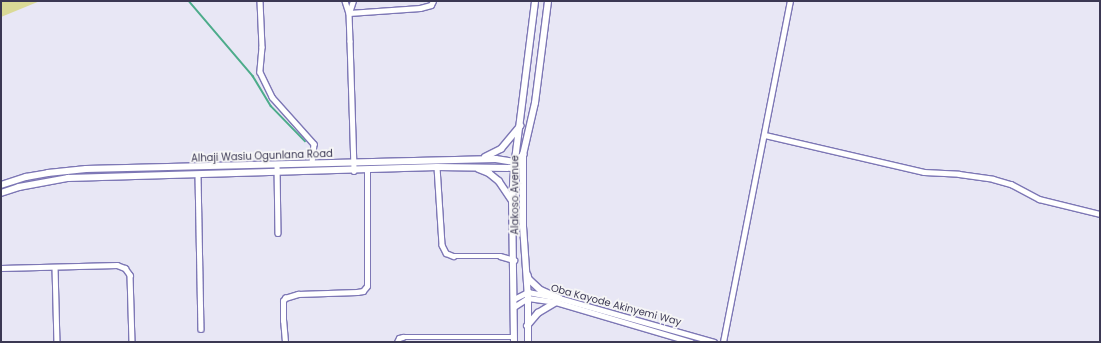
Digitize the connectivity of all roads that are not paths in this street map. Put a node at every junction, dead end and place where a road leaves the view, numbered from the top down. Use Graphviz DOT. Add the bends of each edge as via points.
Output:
graph roads {
  1 [pos="260,1"];
  2 [pos="345,1"];
  3 [pos="353,1"];
  4 [pos="433,1"];
  5 [pos="536,1"];
  6 [pos="548,1"];
  7 [pos="790,1"];
  8 [pos="349,13"];
  9 [pos="520,126"];
  10 [pos="765,135"];
  11 [pos="523,156"];
  12 [pos="477,159"];
  13 [pos="354,162"];
  14 [pos="515,162"];
  15 [pos="312,163"];
  16 [pos="523,163"];
  17 [pos="277,164"];
  18 [pos="437,167"];
  19 [pos="473,167"];
  20 [pos="514,168"];
  21 [pos="367,170"];
  22 [pos="354,171"];
  23 [pos="277,173"];
  24 [pos="198,175"];
  25 [pos="1,185"];
  26 [pos="1,193"];
  27 [pos="512,200"];
  28 [pos="1100,214"];
  29 [pos="278,233"];
  30 [pos="525,256"];
  31 [pos="514,260"];
  32 [pos="55,267"];
  33 [pos="1,268"];
  34 [pos="528,295"];
  35 [pos="514,299"];
  36 [pos="558,300"];
  37 [pos="514,307"];
  38 [pos="527,327"];
  39 [pos="201,330"];
  40 [pos="514,339"];
  41 [pos="57,342"];
  42 [pos="132,342"];
  43 [pos="285,342"];
  44 [pos="397,342"];
  45 [pos="528,342"];
  46 [pos="691,342"];
  47 [pos="714,342"];
  48 [pos="723,342"];
  1 -- 15 [label="street" via="260,72 272,97 314,144"];
  2 -- 8 [label="street"];
  3 -- 8 [label="street"];
  4 -- 8 [label="street" via="431,5 420,8"];
  5 -- 9 [label="street, Alakoso Avenue"];
  6 -- 11 [label="street, Alakoso Avenue" via="535,102"];
  7 -- 10 [label="street"];
  8 -- 13 [label="street"];
  9 -- 12 [label="street" via="501,149 491,156"];
  9 -- 14 [label="street, Alakoso Avenue"];
  10 -- 28 [label="street" via="924,172 994,179 1011,184 1039,199"];
  10 -- 48 [label="street"];
  11 -- 14 [label="street"];
  11 -- 16 [label="street, Alakoso Avenue"];
  12 -- 13 [label="street, Alhaji Wasiu Ogunlana Road"];
  12 -- 14 [label="street, Alhaji Wasiu Ogunlana Road" via="504,159"];
  13 -- 15 [label="street, Alhaji Wasiu Ogunlana Road"];
  13 -- 22 [label="street"];
  14 -- 20 [label="street, Alakoso Avenue"];
  15 -- 17 [label="street, Alhaji Wasiu Ogunlana Road"];
  16 -- 20 [label="street"];
  16 -- 30 [label="street, Alakoso Avenue"];
  17 -- 23 [label="street"];
  17 -- 25 [label="street, Alhaji Wasiu Ogunlana Road" via="86,169 40,174"];
  18 -- 19 [label="street, Alhaji Wasiu Ogunlana Road"];
  18 -- 21 [label="street, Alhaji Wasiu Ogunlana Road"];
  18 -- 31 [label="street" via="442,245 446,253 453,256 500,256"];
  19 -- 20 [label="street, Alhaji Wasiu Ogunlana Road"];
  19 -- 27 [label="street" via="494,177"];
  20 -- 27 [label="street, Alakoso Avenue"];
  21 -- 22 [label="street, Alhaji Wasiu Ogunlana Road"];
  21 -- 43 [label="street" via="367,286 363,291 357,292 298,294 285,298"];
  22 -- 23 [label="street, Alhaji Wasiu Ogunlana Road"];
  23 -- 24 [label="street, Alhaji Wasiu Ogunlana Road"];
  23 -- 29 [label="street"];
  24 -- 26 [label="street, Alhaji Wasiu Ogunlana Road" via="68,178 34,183"];
  24 -- 39 [label="street"];
  27 -- 31 [label="street, Alakoso Avenue"];
  30 -- 34 [label="street, Alakoso Avenue"];
  30 -- 36 [label="street" via="529,279"];
  31 -- 35 [label="street, Alakoso Avenue"];
  32 -- 33 [label="street"];
  32 -- 41 [label="street"];
  32 -- 42 [label="street" via="117,265 128,271"];
  34 -- 35 [label="street"];
  34 -- 36 [label="street, Oba Kayode Akinyemi Way"];
  34 -- 37 [label="street"];
  34 -- 38 [label="street, Alakoso Avenue"];
  35 -- 37 [label="street, Alakoso Avenue"];
  36 -- 38 [label="street" via="538,313"];
  36 -- 46 [label="street, Oba Kayode Akinyemi Way"];
  36 -- 47 [label="street, Oba Kayode Akinyemi Way"];
  37 -- 40 [label="street, Alakoso Avenue"];
  38 -- 45 [label="street, Alakoso Avenue"];
  40 -- 44 [label="street" via="403,337"];
}
